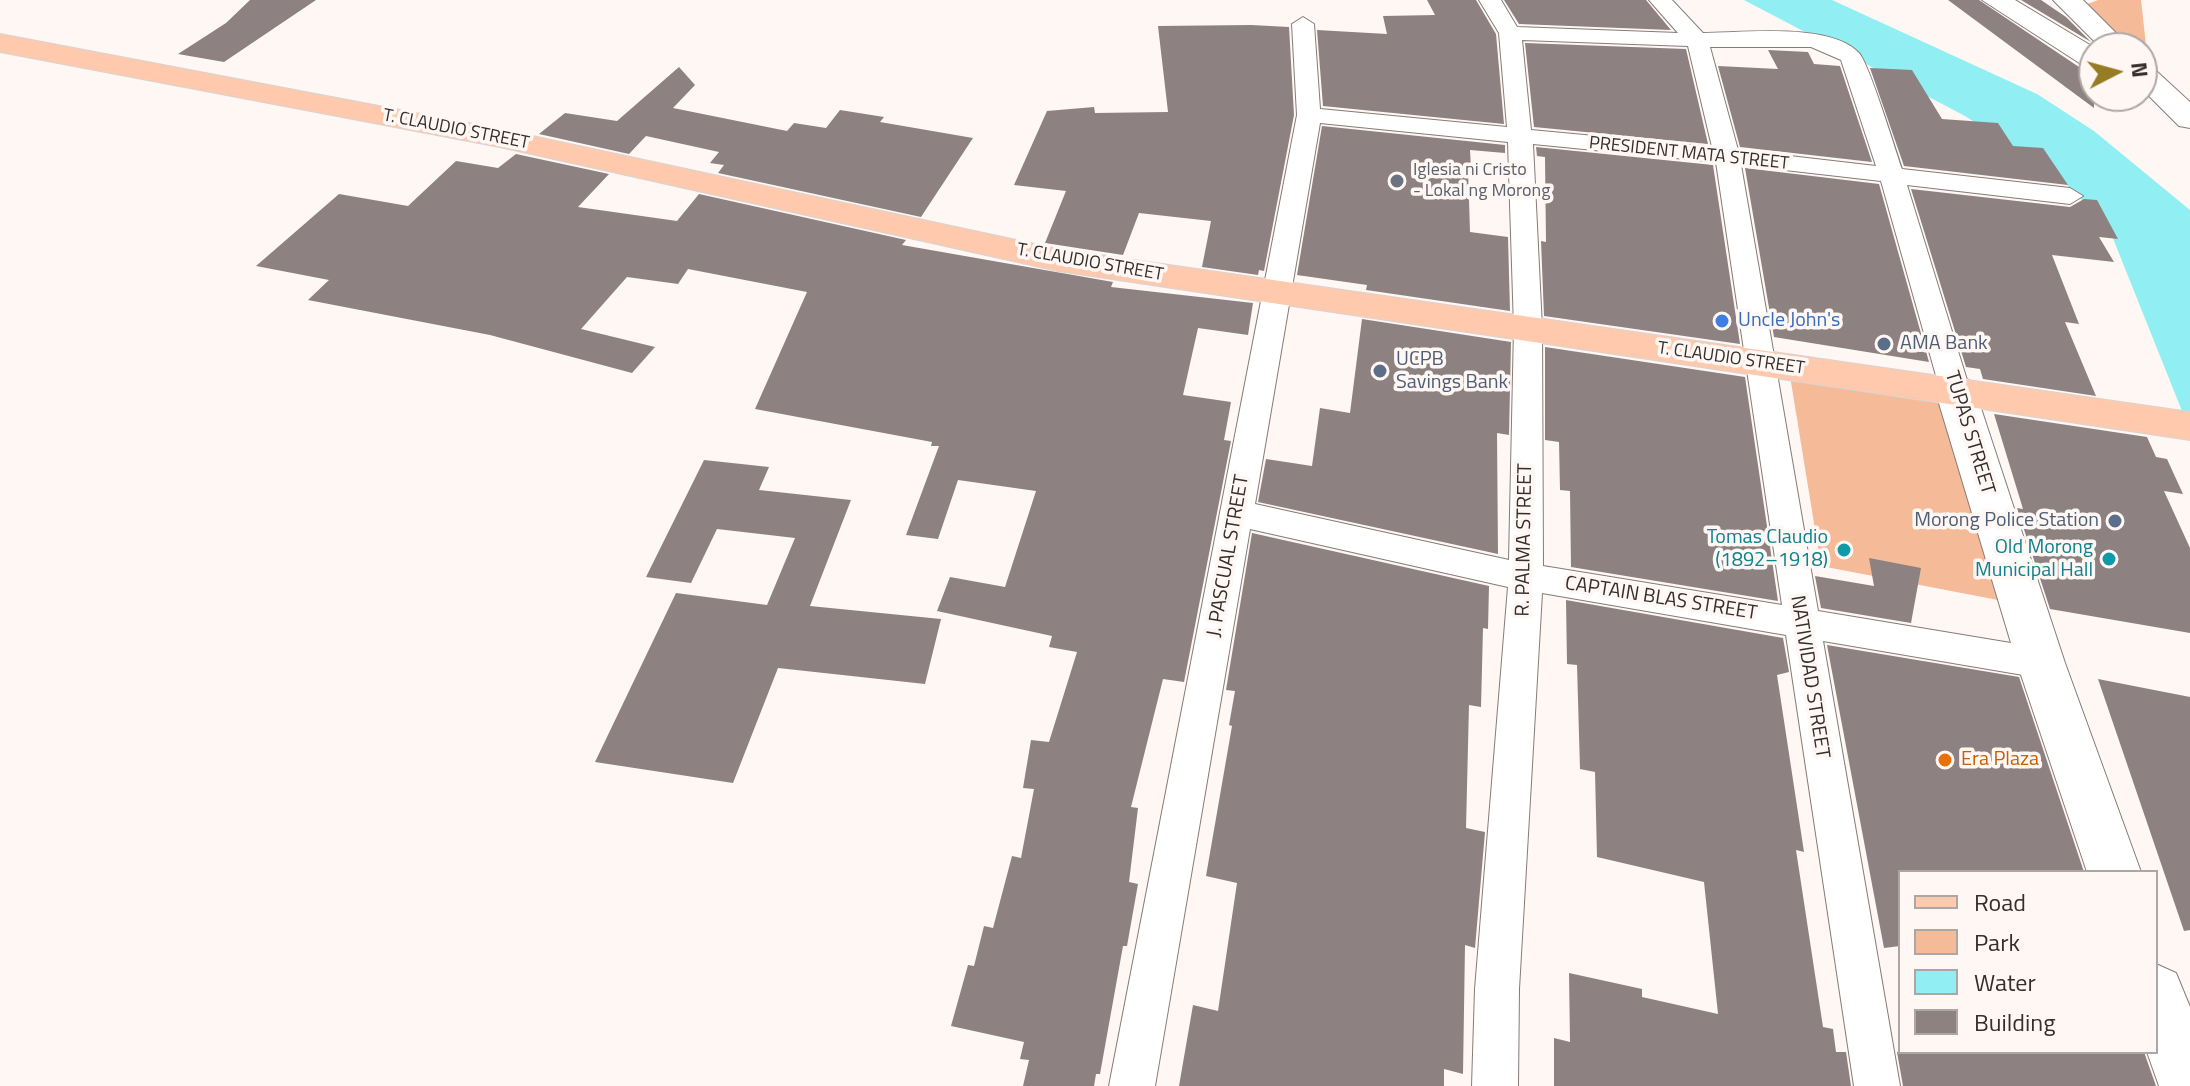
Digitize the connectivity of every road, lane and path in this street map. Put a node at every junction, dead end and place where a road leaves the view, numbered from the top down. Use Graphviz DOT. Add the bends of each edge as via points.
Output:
graph roads {
  1 [pos="1490,0"];
  2 [pos="1660,0"];
  3 [pos="1996,0"];
  4 [pos="2081,3"];
  5 [pos="1303,24"];
  6 [pos="2104,32"];
  7 [pos="1510,33"];
  8 [pos="1697,40"];
  9 [pos="0,43"];
  10 [pos="2078,50"];
  11 [pos="2158,89"];
  12 [pos="2158,99"];
  13 [pos="1309,115"];
  14 [pos="2187,117"];
  15 [pos="1520,137"];
  16 [pos="1727,156"];
  17 [pos="1892,177"];
  18 [pos="2070,196"];
  19 [pos="1275,293"];
  20 [pos="1528,328"];
  21 [pos="1763,365"];
  22 [pos="1955,390"];
  23 [pos="2174,424"];
  24 [pos="1237,513"];
  25 [pos="1526,577"];
  26 [pos="1800,620"];
  27 [pos="2041,663"];
  28 [pos="2113,870"];
  29 [pos="2158,999"];
  30 [pos="1132,1086"];
  31 [pos="1495,1086"];
  32 [pos="1877,1086"];
  33 [pos="2189,1086"];
  1 -- 7 [label="street, R. PALMA STREET"];
  2 -- 8 [label="street, NATIVIDAD STREET"];
  3 -- 10 [label="street"];
  4 -- 6 [label="street"];
  5 -- 13 [label="street, J. PASCUAL STREET"];
  7 -- 8 [label="street"];
  7 -- 15 [label="street, R. PALMA STREET"];
  8 -- 16 [label="street, NATIVIDAD STREET"];
  8 -- 17 [label="street, TUPAS STREET" via="1812,40 1851,57"];
  9 -- 19 [label="main road, T. CLAUDIO STREET" via="500,138 1058,260"];
  11 -- 14 [label="street"];
  12 -- 14 [label="street"];
  13 -- 15 [label="street, PRESIDENT MATA STREET"];
  13 -- 19 [label="street, J. PASCUAL STREET"];
  15 -- 16 [label="street, PRESIDENT MATA STREET"];
  15 -- 20 [label="street, R. PALMA STREET"];
  16 -- 17 [label="street, PRESIDENT MATA STREET"];
  16 -- 21 [label="street, NATIVIDAD STREET"];
  17 -- 18 [label="street, PRESIDENT MATA STREET"];
  17 -- 22 [label="street, TUPAS STREET"];
  19 -- 20 [label="main road, T. CLAUDIO STREET"];
  19 -- 24 [label="street, J. PASCUAL STREET"];
  20 -- 21 [label="main road, T. CLAUDIO STREET"];
  20 -- 25 [label="street, R. PALMA STREET"];
  21 -- 22 [label="main road, T. CLAUDIO STREET"];
  21 -- 26 [label="street, NATIVIDAD STREET"];
  22 -- 23 [label="main road, T. CLAUDIO STREET"];
  22 -- 27 [label="street, TUPAS STREET"];
  24 -- 25 [label="street, CAPTAIN BLAS STREET"];
  24 -- 30 [label="street, J. PASCUAL STREET"];
  25 -- 26 [label="street, CAPTAIN BLAS STREET"];
  25 -- 31 [label="street, R. PALMA STREET"];
  26 -- 27 [label="street, CAPTAIN BLAS STREET"];
  26 -- 32 [label="street, NATIVIDAD STREET"];
  27 -- 28 [label="street, TUPAS STREET"];
  29 -- 33 [label="street"];
}
